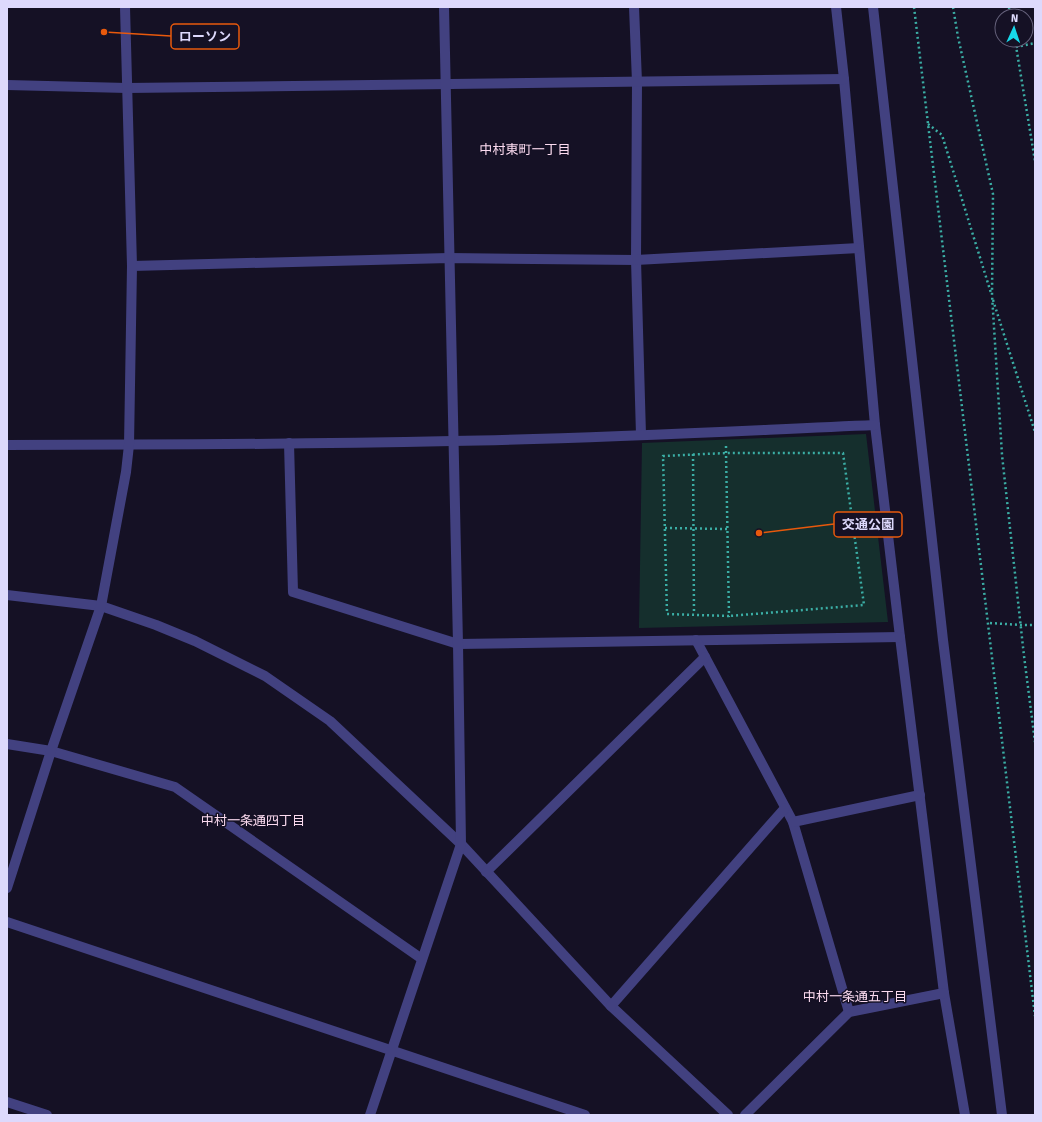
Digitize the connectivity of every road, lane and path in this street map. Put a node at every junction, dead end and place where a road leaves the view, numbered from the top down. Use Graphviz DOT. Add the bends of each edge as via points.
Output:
graph roads {
  1 [pos="126,7"];
  2 [pos="444,7"];
  3 [pos="634,7"];
  4 [pos="836,7"];
  5 [pos="873,7"];
  6 [pos="914,7"];
  7 [pos="953,7"];
  8 [pos="1016,48"];
  9 [pos="844,79"];
  10 [pos="637,82"];
  11 [pos="446,84"];
  12 [pos="7,86"];
  13 [pos="127,88"];
  14 [pos="928,123"];
  15 [pos="1035,161"];
  16 [pos="859,248"];
  17 [pos="450,258"];
  18 [pos="636,260"];
  19 [pos="132,266"];
  20 [pos="992,295"];
  21 [pos="875,425"];
  22 [pos="726,431"];
  23 [pos="1035,432"];
  24 [pos="641,435"];
  25 [pos="453,441"];
  26 [pos="289,443"];
  27 [pos="7,445"];
  28 [pos="129,445"];
  29 [pos="726,453"];
  30 [pos="693,454"];
  31 [pos="665,528"];
  32 [pos="727,529"];
  33 [pos="7,595"];
  34 [pos="101,606"];
  35 [pos="694,614"];
  36 [pos="729,616"];
  37 [pos="990,623"];
  38 [pos="1021,625"];
  39 [pos="1035,625"];
  40 [pos="900,637"];
  41 [pos="696,640"];
  42 [pos="458,644"];
  43 [pos="705,657"];
  44 [pos="1035,742"];
  45 [pos="7,744"];
  46 [pos="51,751"];
  47 [pos="920,795"];
  48 [pos="785,808"];
  49 [pos="793,822"];
  50 [pos="461,844"];
  51 [pos="486,872"];
  52 [pos="7,888"];
  53 [pos="7,922"];
  54 [pos="422,959"];
  55 [pos="944,993"];
  56 [pos="611,1006"];
  57 [pos="849,1012"];
  58 [pos="1035,1016"];
  59 [pos="392,1051"];
  60 [pos="7,1102"];
  61 [pos="562,1112"];
  62 [pos="47,1115"];
  63 [pos="370,1115"];
  64 [pos="585,1115"];
  65 [pos="728,1115"];
  66 [pos="745,1115"];
  67 [pos="965,1115"];
  68 [pos="1002,1115"];
  1 -- 13 [label="street"];
  2 -- 11 [label="street"];
  3 -- 10 [label="street"];
  4 -- 9 [label="street"];
  5 -- 68 [label="street" via="943,640"];
  6 -- 14 [label="path"];
  7 -- 20 [label="path" via="993,194"];
  8 -- 15 [label="path"];
  9 -- 10 [label="street"];
  9 -- 16 [label="street"];
  10 -- 11 [label="street"];
  10 -- 18 [label="street"];
  11 -- 13 [label="street"];
  11 -- 17 [label="street"];
  12 -- 13 [label="street"];
  13 -- 19 [label="street"];
  14 -- 20 [label="path" via="942,135"];
  14 -- 58 [label="path"];
  16 -- 18 [label="street"];
  16 -- 21 [label="street"];
  17 -- 18 [label="street"];
  17 -- 19 [label="street"];
  17 -- 25 [label="street"];
  18 -- 24 [label="street"];
  19 -- 28 [label="street"];
  20 -- 23 [label="path"];
  20 -- 38 [label="path" via="1002,455"];
  21 -- 22 [label="street"];
  21 -- 40 [label="street"];
  22 -- 24 [label="street"];
  22 -- 29 [label="path"];
  24 -- 25 [label="street"];
  25 -- 26 [label="street"];
  25 -- 42 [label="street"];
  26 -- 28 [label="street"];
  26 -- 42 [label="street" via="293,592"];
  27 -- 28 [label="street"];
  28 -- 34 [label="street"];
  29 -- 30 [label="path"];
  29 -- 32 [label="path"];
  29 -- 36 [label="path" via="844,452 864,605"];
  30 -- 31 [label="path" via="663,456"];
  30 -- 35 [label="path"];
  31 -- 32 [label="path"];
  31 -- 35 [label="path" via="667,614"];
  32 -- 36 [label="path"];
  33 -- 34 [label="street"];
  34 -- 46 [label="street"];
  34 -- 50 [label="street" via="195,641 265,676 330,721"];
  35 -- 36 [label="path"];
  37 -- 38 [label="path"];
  38 -- 39 [label="path"];
  38 -- 44 [label="path"];
  40 -- 41 [label="street"];
  40 -- 47 [label="street"];
  41 -- 42 [label="street"];
  41 -- 43 [label="street"];
  42 -- 50 [label="street"];
  43 -- 48 [label="street"];
  43 -- 51 [label="street"];
  45 -- 46 [label="street"];
  46 -- 52 [label="street"];
  46 -- 54 [label="street" via="175,787"];
  47 -- 49 [label="street"];
  47 -- 55 [label="street"];
  48 -- 49 [label="street"];
  48 -- 56 [label="street"];
  49 -- 57 [label="street"];
  50 -- 51 [label="street"];
  50 -- 54 [label="street"];
  51 -- 56 [label="street"];
  53 -- 59 [label="street"];
  54 -- 59 [label="street"];
  55 -- 57 [label="street"];
  55 -- 67 [label="street"];
  56 -- 65 [label="street"];
  57 -- 66 [label="street"];
  59 -- 61 [label="street"];
  59 -- 63 [label="street"];
  60 -- 62 [label="street"];
  61 -- 64 [label="street"];
}
